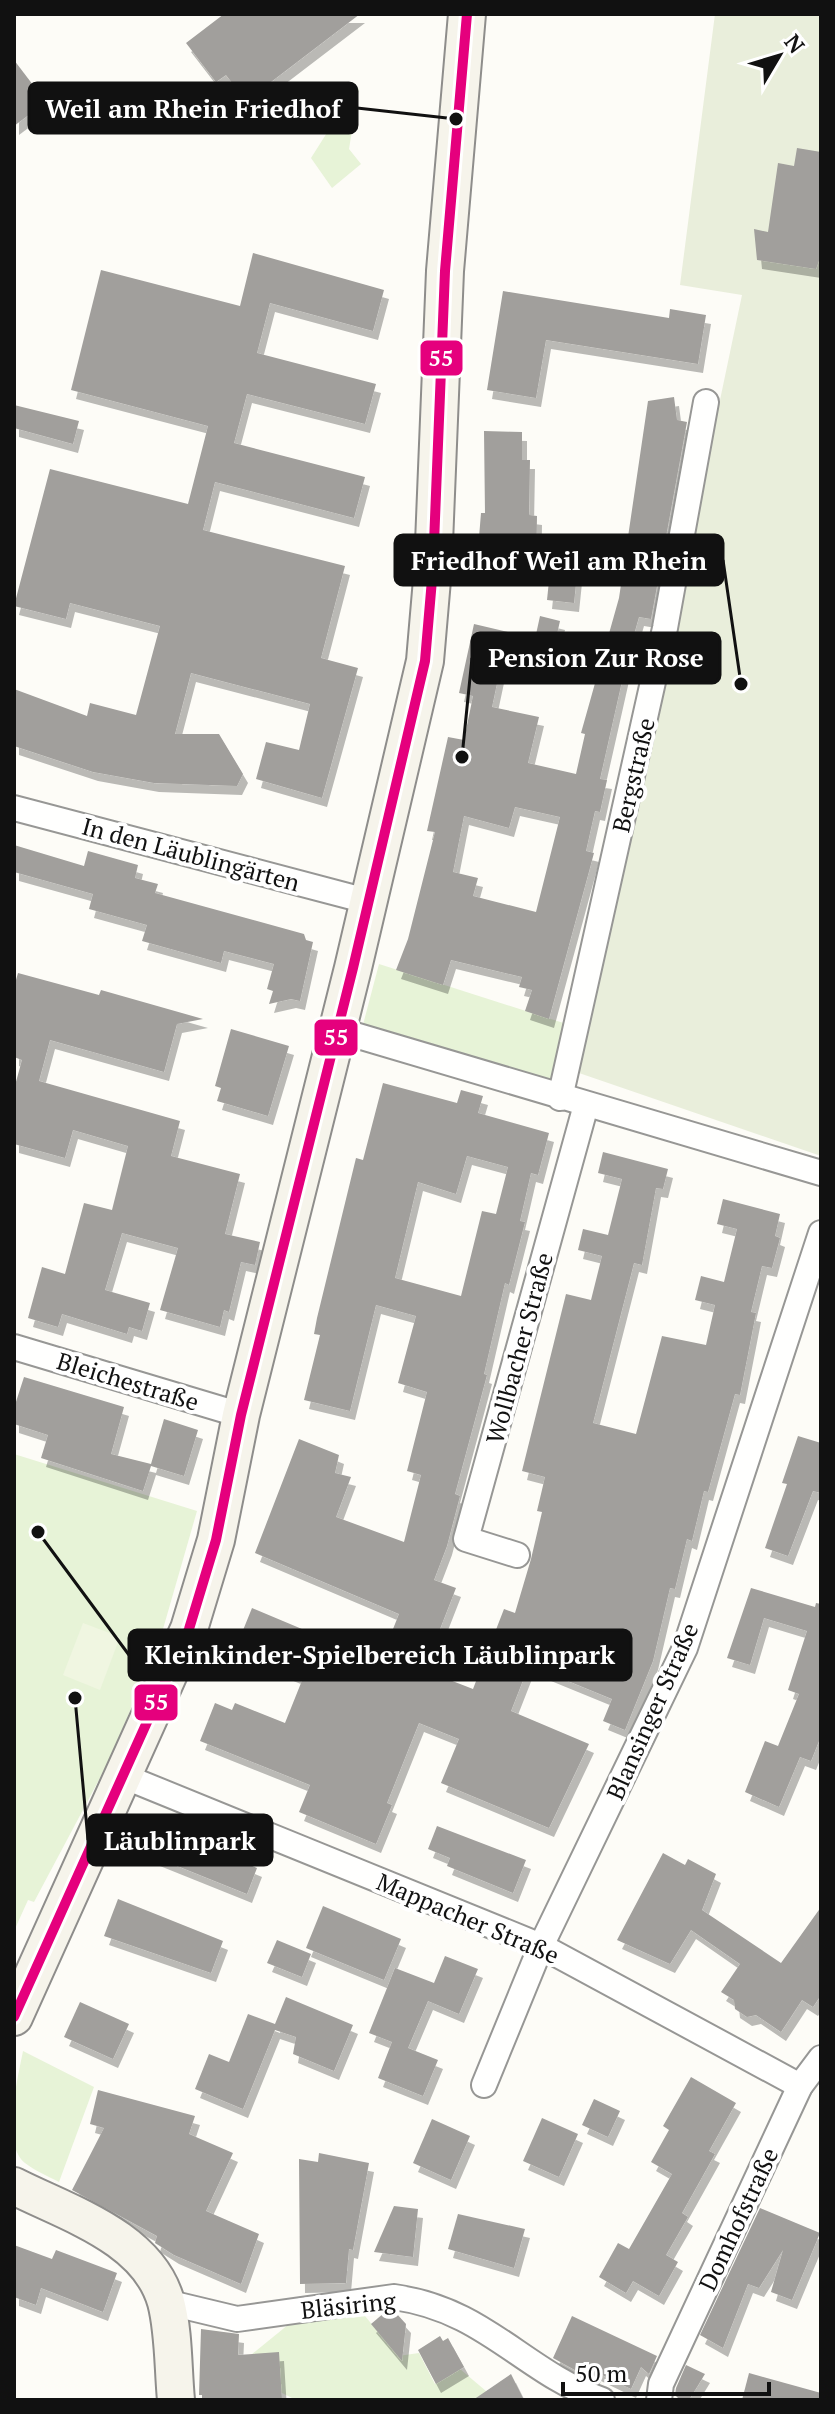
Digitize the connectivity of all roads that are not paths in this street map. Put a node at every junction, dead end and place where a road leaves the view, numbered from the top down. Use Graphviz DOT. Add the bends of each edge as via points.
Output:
graph roads {
  1 [pos="467,14"];
  2 [pos="706,402"];
  3 [pos="14,808"];
  4 [pos="367,901"];
  5 [pos="338,1030"];
  6 [pos="560,1098"];
  7 [pos="586,1105"];
  8 [pos="821,1173"];
  9 [pos="821,1233"];
  10 [pos="816,1264"];
  11 [pos="14,1347"];
  12 [pos="241,1415"];
  13 [pos="517,1555"];
  14 [pos="123,1776"];
  15 [pos="541,1946"];
  16 [pos="14,2017"];
  17 [pos="821,2058"];
  18 [pos="484,2085"];
  19 [pos="800,2086"];
  20 [pos="14,2186"];
  21 [pos="166,2302"];
  22 [pos="660,2392"];
  23 [pos="176,2400"];
  24 [pos="602,2400"];
  1 -- 4 [label="street" via="445,271 425,661"];
  2 -- 6 [label="street, Bergstraße" via="665,628"];
  3 -- 4 [label="street, In den Läublingärten"];
  4 -- 5 [label="street"];
  5 -- 6 [label="street"];
  5 -- 12 [label="street"];
  6 -- 7 [label="street"];
  7 -- 8 [label="street"];
  7 -- 13 [label="street, Wollbacher Straße" via="466,1539"];
  9 -- 10 [label="street, Blansinger Straße"];
  10 -- 15 [label="street, Blansinger Straße" via="685,1648"];
  11 -- 12 [label="street, Bleichestraße"];
  12 -- 14 [label="street" via="216,1540 189,1629"];
  14 -- 15 [label="street, Mappacher Straße"];
  14 -- 16 [label="street"];
  15 -- 18 [label="street, Blansinger Straße"];
  15 -- 19 [label="street, Mappacher Straße"];
  17 -- 19 [label="street, Domhofstraße"];
  19 -- 22 [label="street, Domhofstraße"];
  20 -- 21 [label="street" via="108,2233 135,2253 153,2273"];
  21 -- 23 [label="street"];
  21 -- 24 [label="street, Bläsiring" via="237,2319 394,2297 415,2300 472,2320 569,2388"];
}
